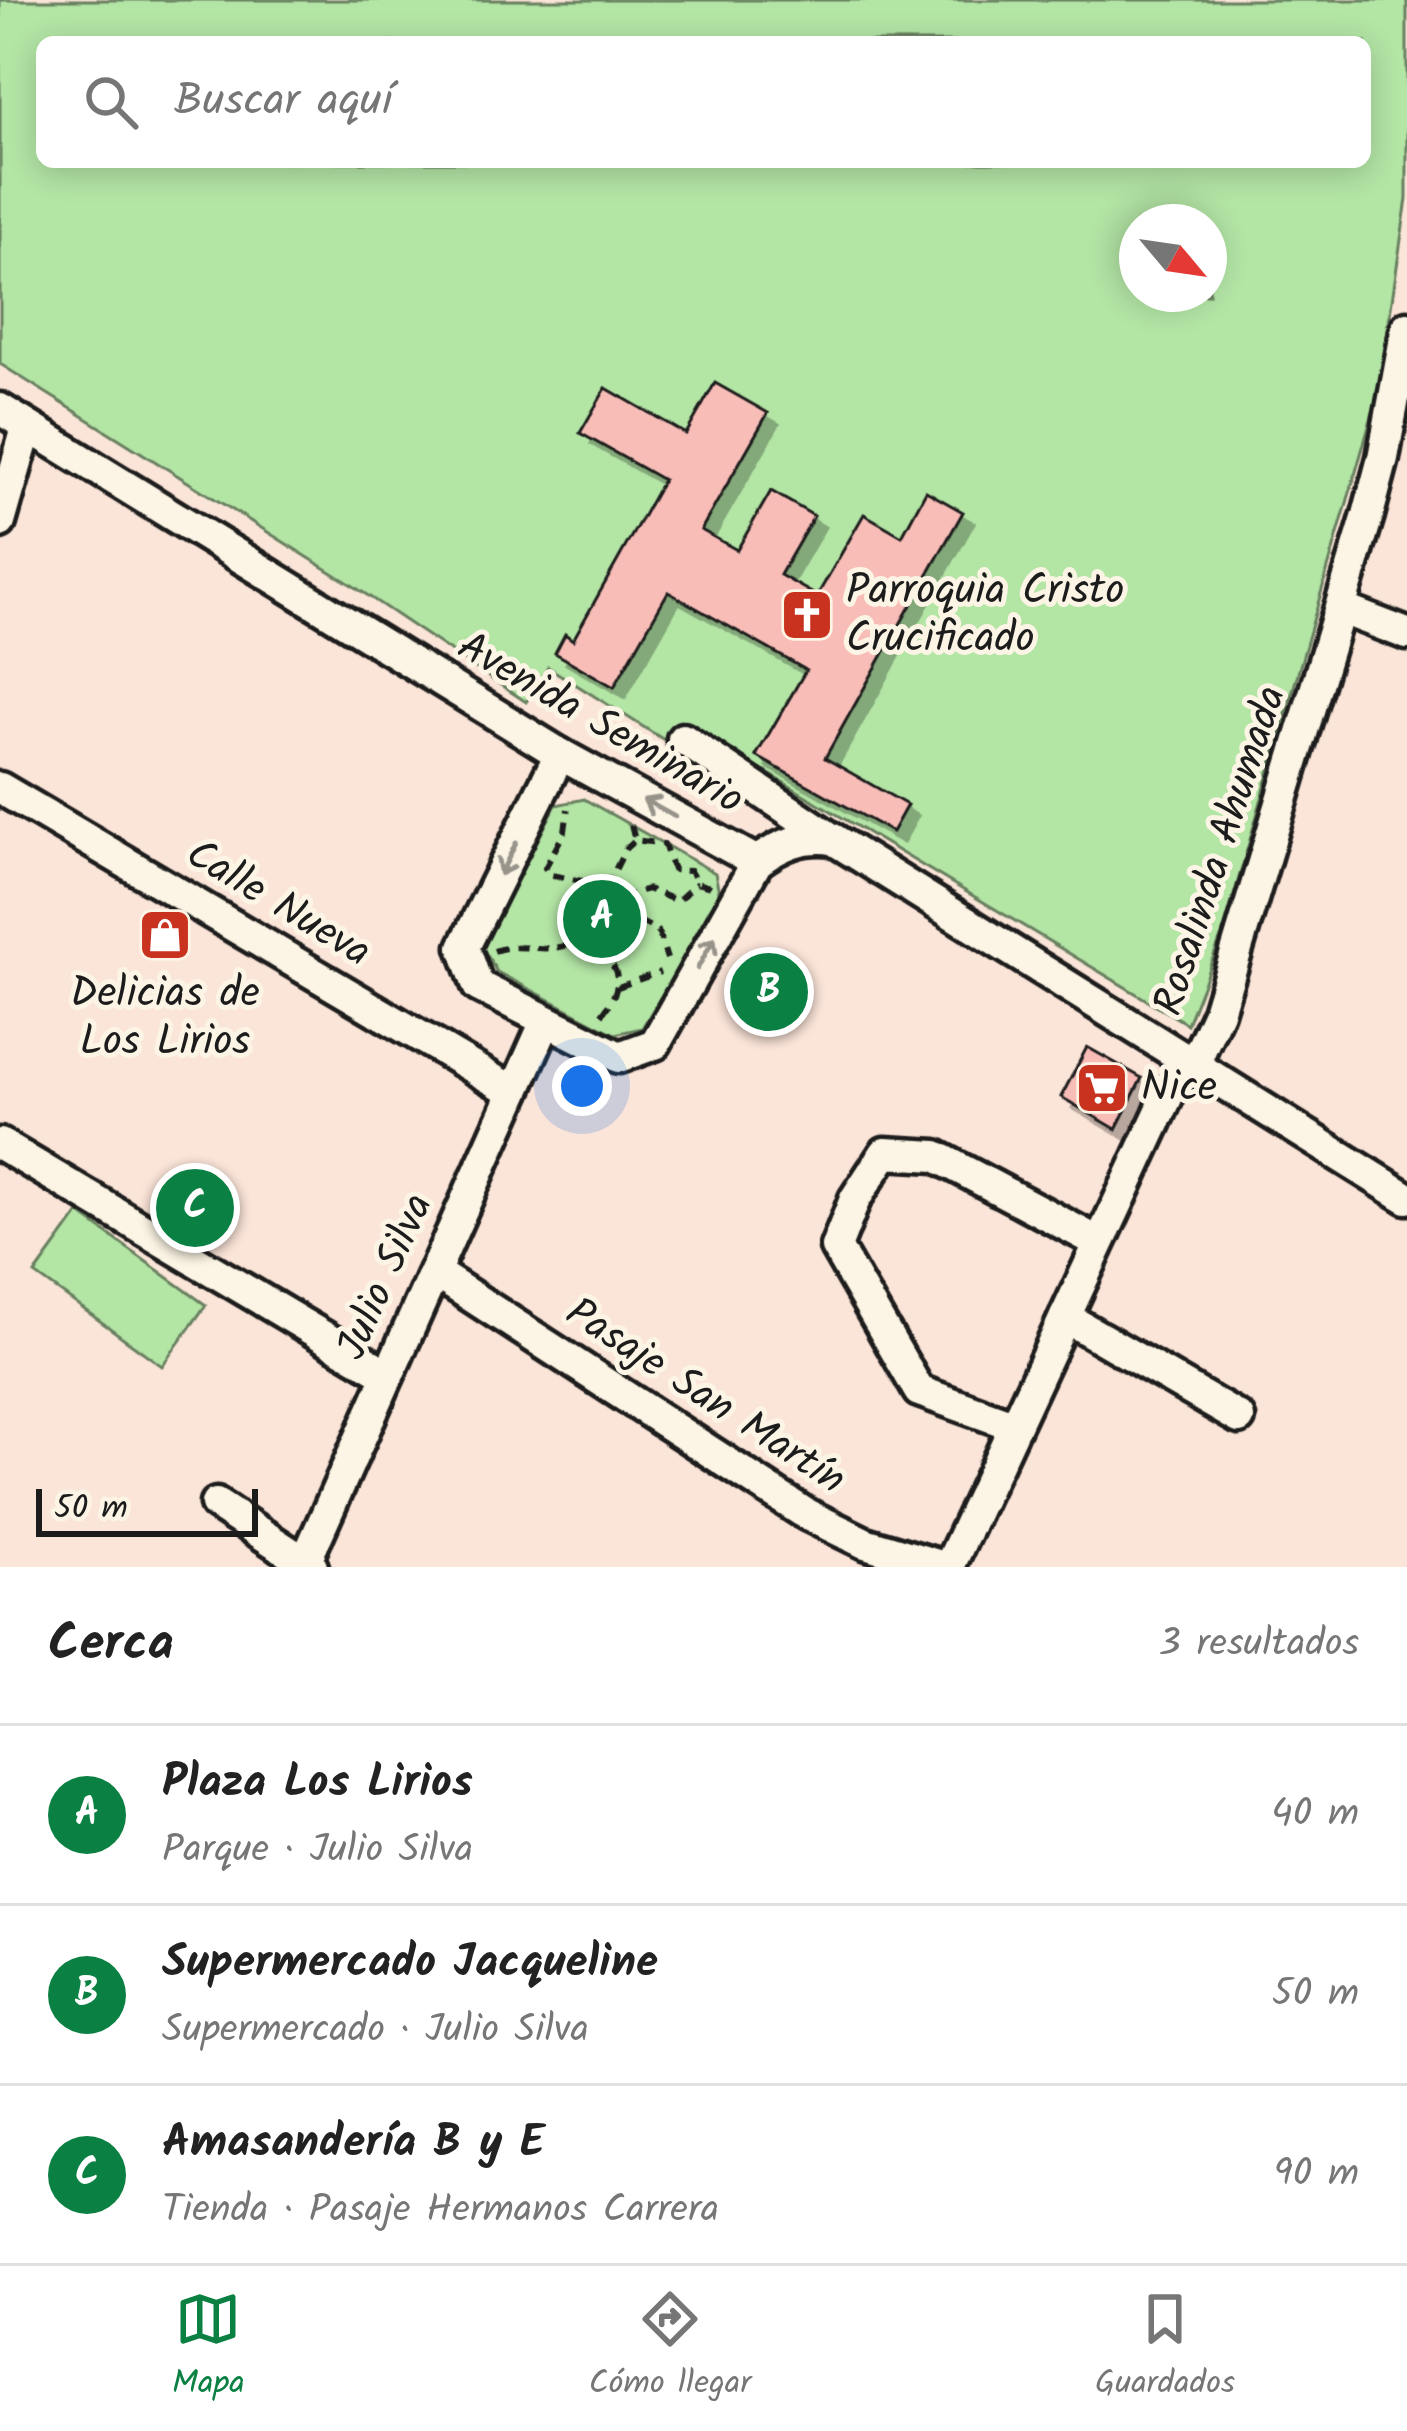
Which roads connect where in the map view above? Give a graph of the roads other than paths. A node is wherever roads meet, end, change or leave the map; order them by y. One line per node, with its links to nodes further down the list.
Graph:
1 (1407, 327): 4 (street, Rosalinda Ahumada)
2 (0, 409): 3 (street, Avenida Seminario)
3 (27, 428): 5 (street); 10 (street, Avenida Seminario)
4 (1395, 463): 7 (street, Rosalinda Ahumada)
5 (6, 479): 6 (street)
6 (0, 522)
7 (1342, 609): 8 (street); 15 (street, Rosalinda Ahumada)
8 (1407, 634)
9 (683, 739): 12 (street)
10 (553, 768): 13 (street, Avenida Seminario, one-way to 10); 14 (street, one-way to 14)
11 (0, 788): 16 (street, Calle Nueva)
12 (833, 839): 13 (street, Avenida Seminario); 15 (street)
13 (757, 862): 14 (street, one-way to 13)
14 (546, 1021): 16 (street, Julio Silva)
15 (1195, 1062): 18 (street); 19 (street, Rosalinda Ahumada)
16 (514, 1092): 20 (street, Julio Silva)
17 (0, 1144): 22 (street)
18 (1407, 1198)
19 (1098, 1242): 21 (street, Rosalinda Ahumada); 24 (street)
20 (434, 1272): 22 (street, Julio Silva); 27 (street, Pasaje San Martín)
21 (1065, 1317): 23 (street); 24 (street, Rosalinda Ahumada)
22 (388, 1376): 26 (street, Julio Silva)
23 (1239, 1418)
24 (1013, 1425): 27 (street, Rosalinda Ahumada)
25 (216, 1504): 26 (street)
26 (307, 1565)
27 (946, 1567)

